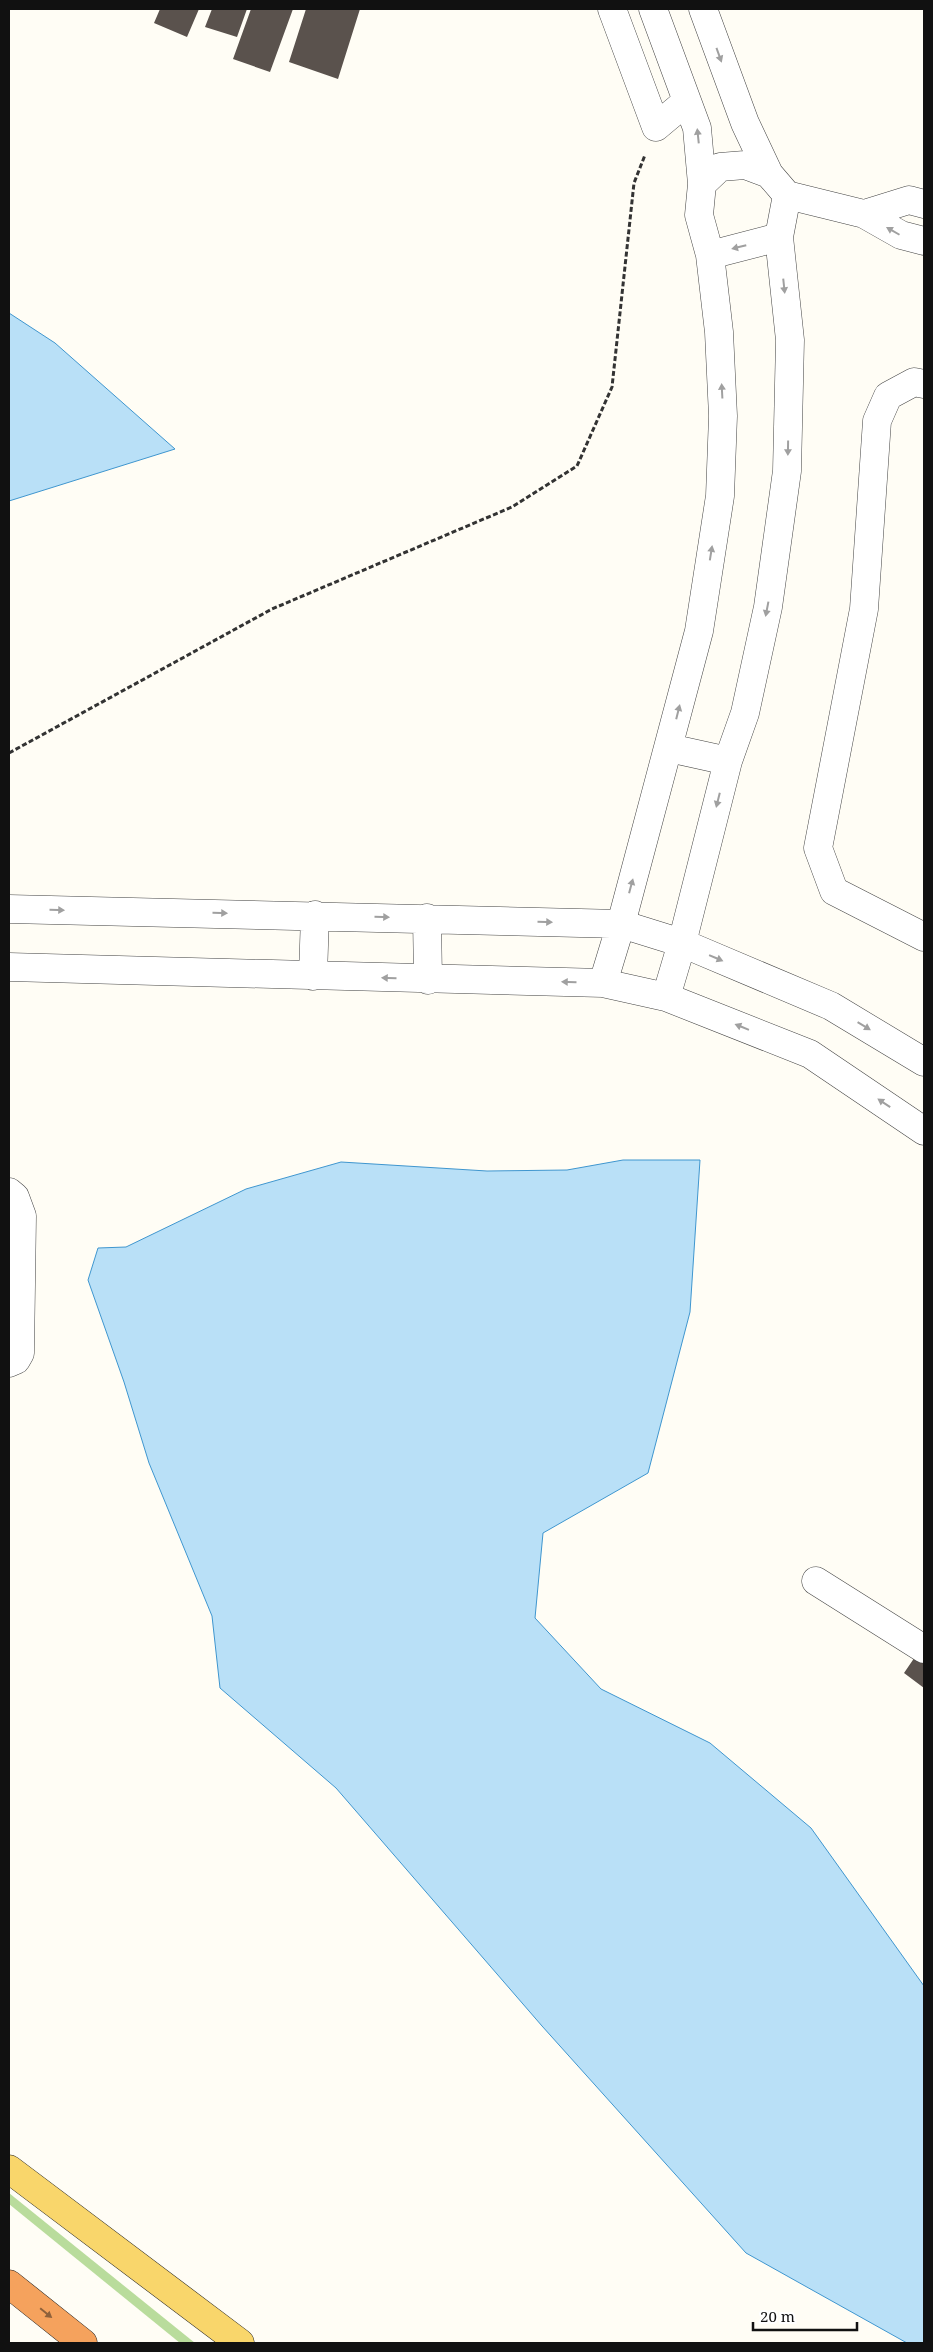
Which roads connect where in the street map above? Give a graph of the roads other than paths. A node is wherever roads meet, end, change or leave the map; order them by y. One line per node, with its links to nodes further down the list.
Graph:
1 (612, 9): 4 (street)
2 (653, 9): 4 (street)
3 (703, 9): 5 (street, one-way to 5)
4 (687, 101): 6 (street, one-way to 4)
5 (769, 174): 6 (street); 7 (street)
6 (702, 184): 12 (street)
7 (787, 195): 9 (street); 10 (street)
8 (924, 204): 9 (street)
9 (864, 214): 11 (street, one-way to 9)
10 (779, 237): 12 (street, one-way to 12); 15 (street, one-way to 15)
11 (924, 242)
12 (710, 255): 14 (street, one-way to 12)
13 (924, 384): 20 (street)
14 (669, 748): 15 (street); 19 (street, one-way to 14)
15 (728, 761): 21 (street, one-way to 21)
16 (9, 908): 17 (street, one-way to 17)
17 (315, 915): 18 (street, one-way to 18); 23 (street)
18 (427, 918): 19 (street, one-way to 19); 24 (street)
19 (621, 924): 21 (street); 25 (street)
20 (924, 937)
21 (682, 943): 26 (street); 27 (street, one-way to 27)
22 (9, 967): 23 (street)
23 (314, 976): 24 (street, one-way to 23)
24 (428, 980): 25 (street, one-way to 24)
25 (602, 983): 26 (street)
26 (666, 997): 28 (street, one-way to 26)
27 (924, 1062)
28 (924, 1131)
29 (9, 1192): 30 (street)
30 (9, 1363)
31 (816, 1581): 32 (street)
32 (924, 1649)
33 (9, 2168): 36 (main road)
34 (9, 2284): 35 (highway, one-way to 35)
35 (83, 2343)
36 (240, 2343)

